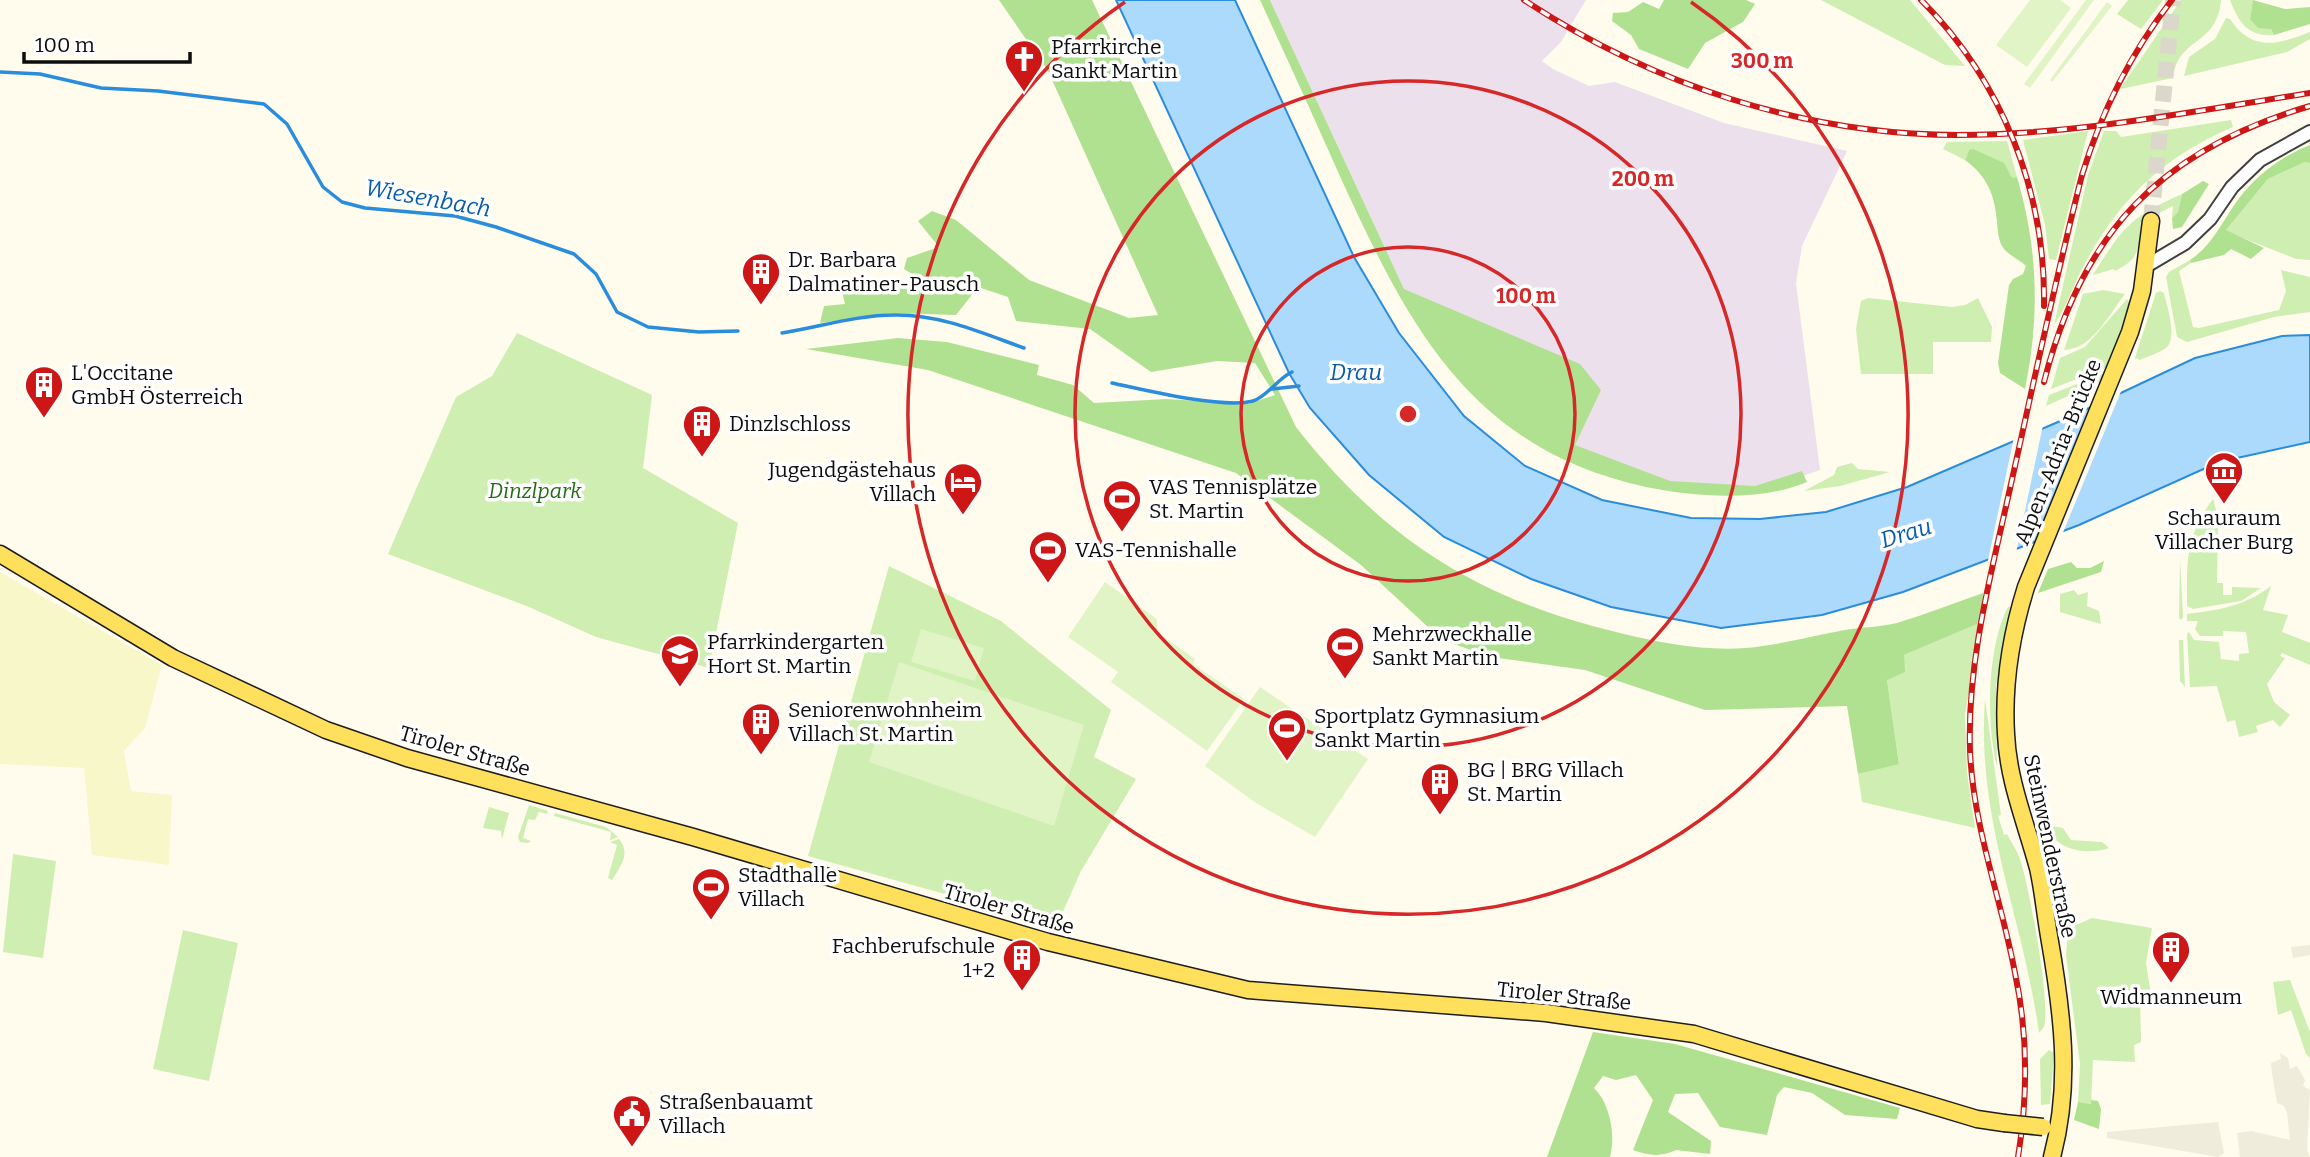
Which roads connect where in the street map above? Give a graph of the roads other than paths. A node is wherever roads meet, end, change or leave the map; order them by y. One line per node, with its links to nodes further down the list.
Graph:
1 (2310, 132): 3 (street)
2 (2151, 221): 3 (main road)
3 (2146, 266): 5 (main road, Alpen-Adria-Brücke)
4 (0, 554): 6 (main road, Tiroler Straße, bridge)
5 (2026, 587): 6 (main road, Steinwenderstraße)
6 (2050, 1130): 7 (main road, Steinwenderstraße)
7 (2052, 1157)

